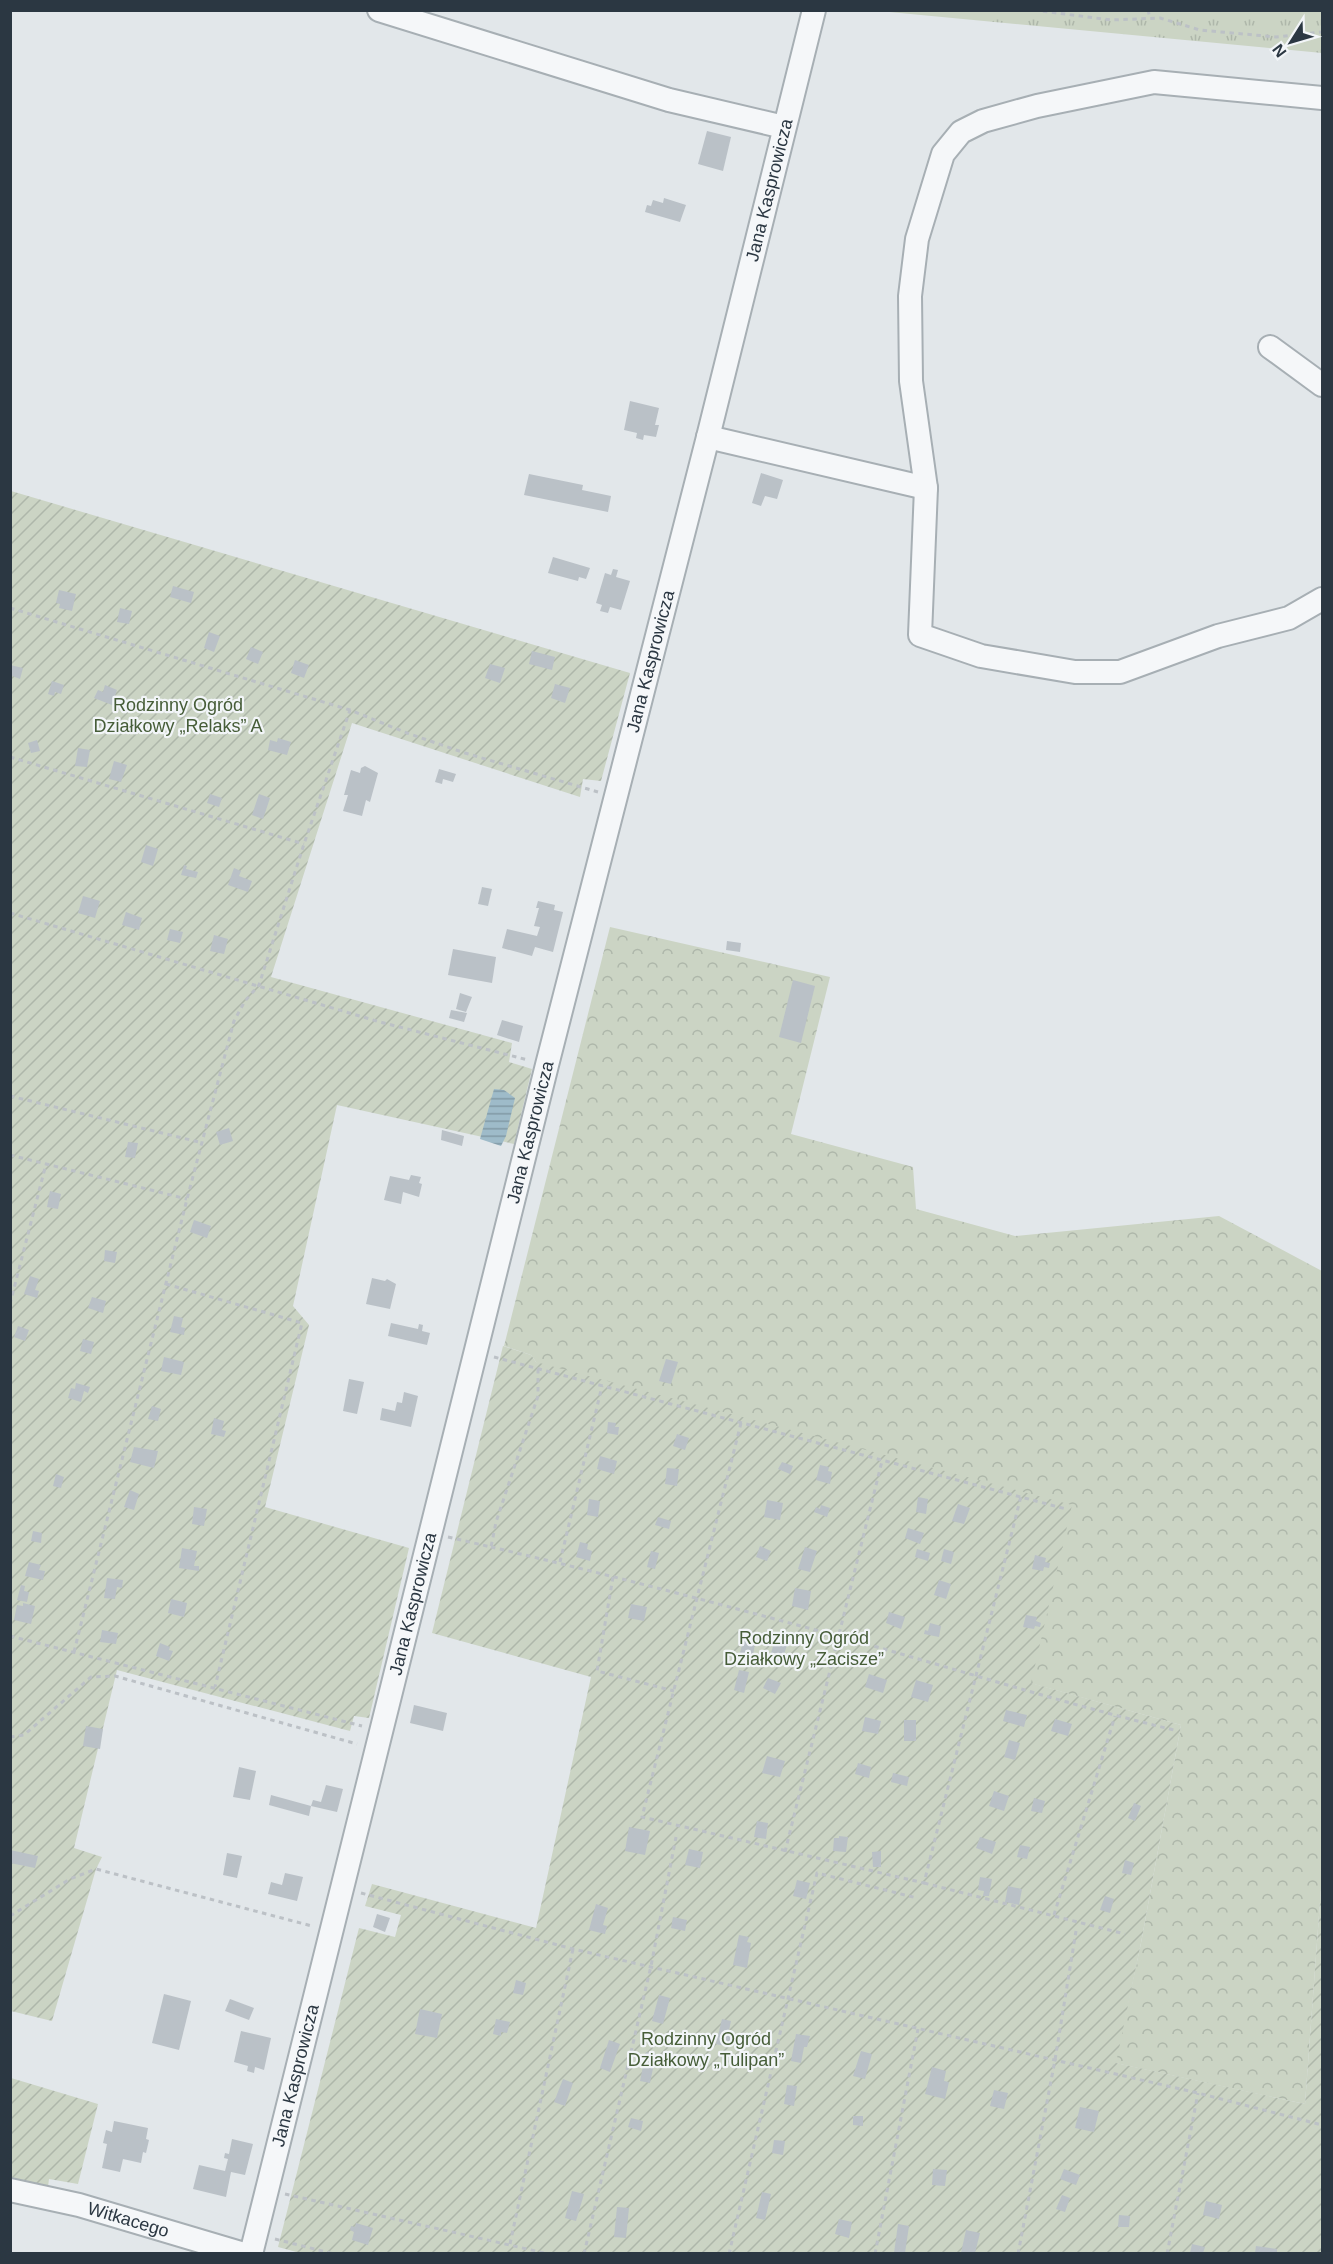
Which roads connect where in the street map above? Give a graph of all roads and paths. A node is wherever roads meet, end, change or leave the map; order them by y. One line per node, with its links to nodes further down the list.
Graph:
1 (379, 10): 8 (street)
2 (813, 10): 8 (street, Jana Kasprowicza)
3 (1034, 10): 5 (path)
4 (1148, 10): 5 (path)
5 (1150, 18): 6 (path)
6 (1323, 32)
7 (1323, 98): 12 (street)
8 (784, 127): 11 (street, Jana Kasprowicza)
9 (1270, 347): 10 (street)
10 (1323, 385)
11 (708, 437): 12 (street); 51 (street, Jana Kasprowicza)
12 (926, 488): 13 (street)
13 (1323, 599)
14 (10, 608): 15 (path)
15 (350, 710): 17 (path); 18 (path)
16 (10, 757): 18 (path)
17 (582, 788)
18 (304, 844): 20 (path)
19 (10, 913): 20 (path)
20 (259, 986): 21 (path); 23 (path)
21 (510, 1055)
22 (10, 1096): 23 (path)
23 (203, 1143): 26 (path)
24 (10, 1155): 25 (path)
25 (46, 1164): 26 (path); 28 (path)
26 (187, 1199): 27 (path)
27 (166, 1284): 43 (path); 45 (path)
28 (10, 1304)
29 (501, 1359): 30 (path)
30 (538, 1369): 31 (path); 37 (path)
31 (602, 1386): 32 (path); 38 (path)
32 (741, 1423): 33 (path); 40 (path)
33 (882, 1461): 34 (path); 42 (path)
34 (1021, 1496): 35 (path); 44 (path)
35 (1066, 1509)
36 (456, 1539): 37 (path)
37 (491, 1547): 38 (path)
38 (560, 1563): 39 (path)
39 (613, 1577): 40 (path); 46 (path)
40 (698, 1600): 42 (path); 46 (path)
41 (10, 1636): 43 (path)
42 (838, 1636): 44 (path); 53 (path)
43 (74, 1652): 45 (path)
44 (975, 1676): 47 (path); 54 (path)
45 (215, 1687): 48 (path)
46 (674, 1691): 53 (path)
47 (1115, 1716): 49 (path); 57 (path)
48 (353, 1724)
49 (1174, 1730)
50 (10, 1737): 51 (path)
51 (376, 1749): 60 (street, Jana Kasprowicza)
52 (676, 1837): 63 (path)
53 (785, 1852): 54 (path)
54 (924, 1883): 57 (path)
55 (367, 1895): 62 (path)
56 (917, 1898): 64 (path)
57 (1054, 1915): 61 (path)
58 (10, 1916): 60 (path)
59 (1076, 1931): 66 (path)
60 (331, 1932): 71 (street, Jana Kasprowicza)
61 (1125, 1934)
62 (573, 1949): 63 (path); 72 (path)
63 (651, 1966): 64 (path); 76 (path)
64 (788, 1999): 65 (path); 77 (path)
65 (918, 2029): 66 (path); 78 (path)
66 (1055, 2060): 67 (path); 79 (path)
67 (1198, 2094): 68 (path); 80 (path)
68 (1323, 2125)
69 (10, 2190): 73 (street, Witkacego)
70 (292, 2196): 72 (path)
71 (253, 2244): 74 (path)
72 (510, 2244): 75 (path)
73 (244, 2253)
74 (334, 2253)
75 (549, 2253)
76 (584, 2253)
77 (729, 2253)
78 (875, 2253)
79 (1018, 2253)
80 (1167, 2253)

